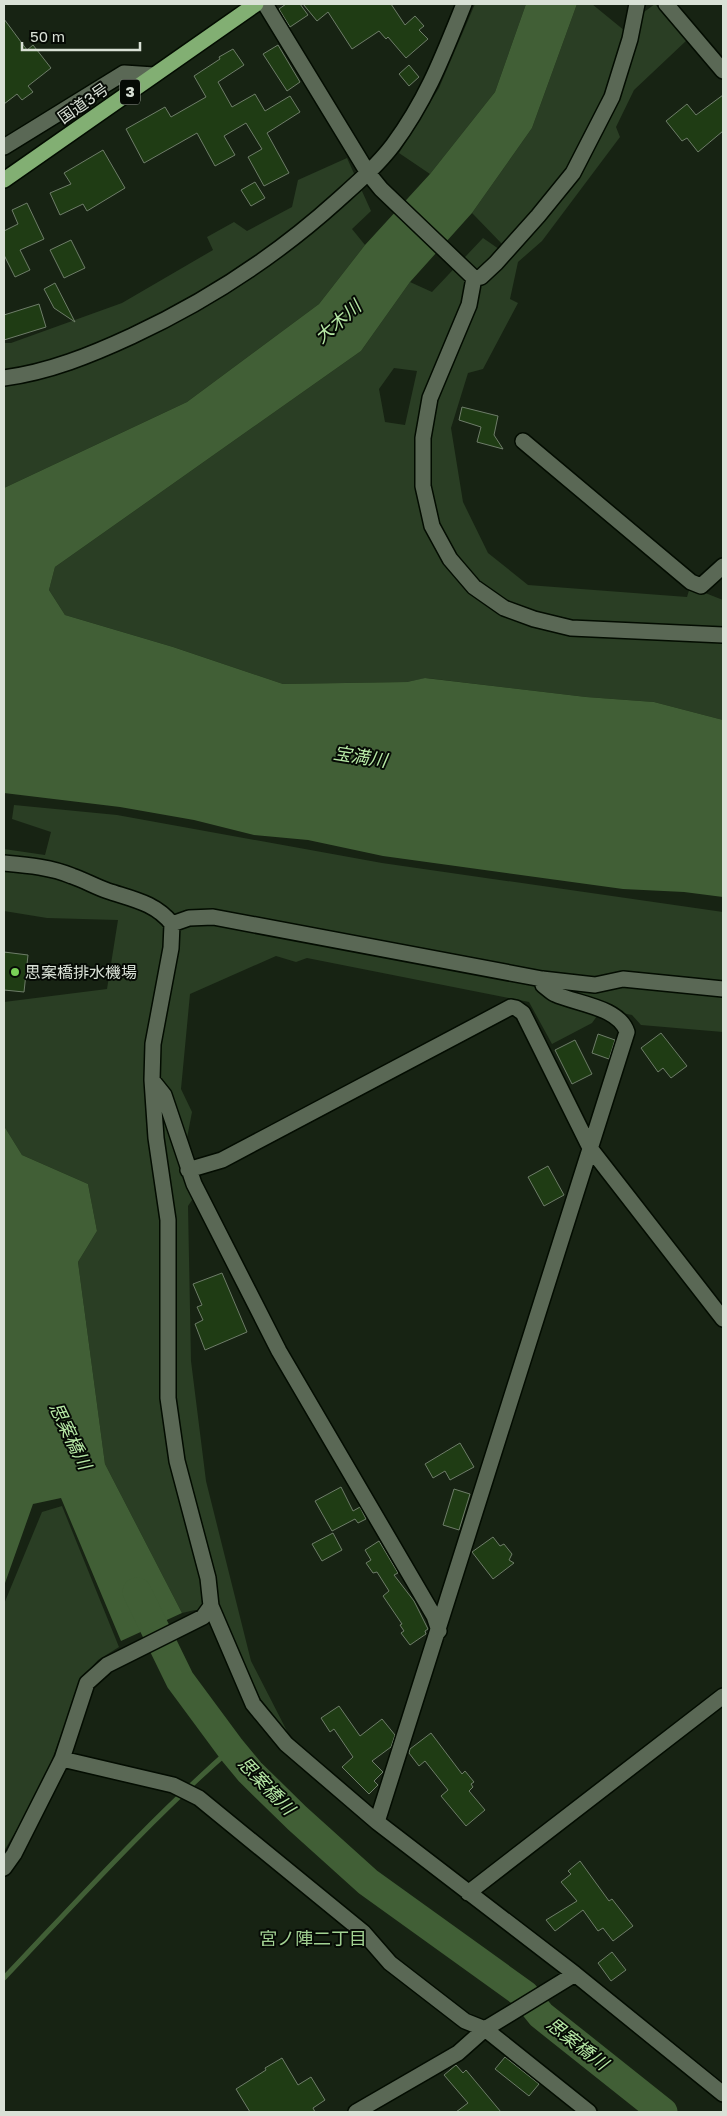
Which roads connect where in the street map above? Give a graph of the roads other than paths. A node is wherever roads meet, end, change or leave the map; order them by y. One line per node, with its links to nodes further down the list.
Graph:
1 (256, 4): 7 (highway, 国道3号 / 3)
2 (265, 4): 9 (street)
3 (464, 4): 9 (street)
4 (637, 4): 11 (street)
5 (666, 4): 6 (street)
6 (723, 71)
7 (154, 75): 8 (street); 10 (highway, 国道3号 / 3)
8 (4, 147)
9 (368, 173): 11 (street); 12 (street)
10 (4, 180)
11 (474, 278): 15 (street)
12 (4, 378)
13 (523, 441): 14 (street)
14 (723, 566)
15 (723, 635)
16 (4, 863): 17 (street)
17 (172, 924): 18 (street); 20 (street)
18 (542, 979): 19 (street); 21 (street)
19 (723, 989)
20 (152, 1080): 22 (street); 24 (street)
21 (590, 1148): 22 (street); 23 (street); 25 (street)
22 (188, 1170): 25 (street)
23 (723, 1319)
24 (207, 1611): 27 (street); 28 (street)
25 (439, 1631): 28 (street)
26 (723, 1696): 30 (street)
27 (62, 1759): 29 (street); 32 (street)
28 (377, 1822): 30 (street)
29 (4, 1868)
30 (468, 1893): 31 (street)
31 (575, 1974): 32 (street); 33 (street)
32 (485, 2029): 34 (street); 35 (street)
33 (723, 2094)
34 (356, 2112)
35 (590, 2112)

